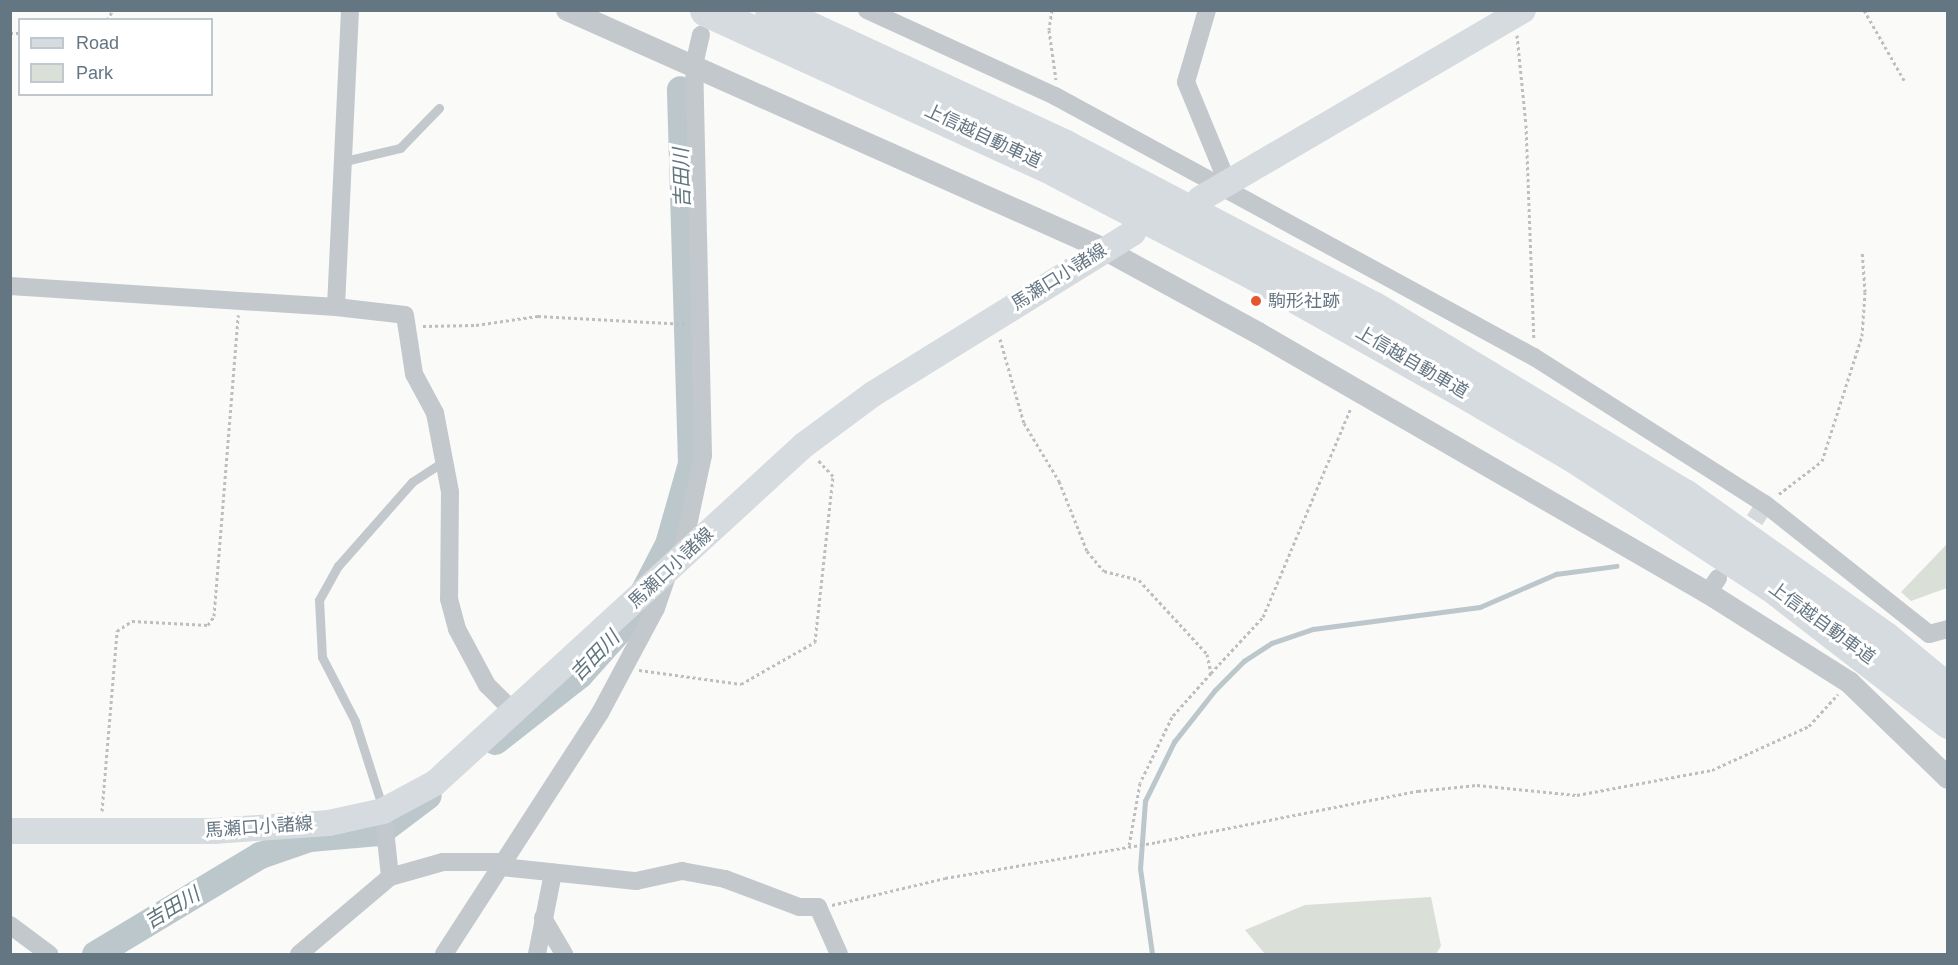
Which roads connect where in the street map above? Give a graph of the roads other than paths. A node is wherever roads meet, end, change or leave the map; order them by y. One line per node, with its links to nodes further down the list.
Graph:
1 (350, 10): 10 (street)
2 (567, 10): 8 (street)
3 (771, 10): 19 (highway, 上信越自動車道)
4 (867, 10): 11 (street)
5 (1207, 10): 11 (street)
6 (1519, 13): 11 (main road)
7 (704, 23): 8 (street); 21 (highway, 上信越自動車道)
8 (694, 65): 13 (street); 17 (street)
9 (439, 108): 10 (lane)
10 (345, 161): 15 (street)
11 (1216, 190): 18 (street)
12 (1133, 233): 13 (main road, 馬瀬口小諸線)
13 (1104, 249): 17 (main road, 馬瀬口小諸線); 22 (street)
14 (10, 286): 15 (street)
15 (336, 307): 16 (street)
16 (444, 462): 20 (street); 23 (lane)
17 (674, 566): 20 (main road, 馬瀬口小諸線); 25 (street)
18 (1947, 629)
19 (1947, 690)
20 (513, 711): 23 (main road, 馬瀬口小諸線)
21 (1947, 722)
22 (1947, 778)
23 (383, 811): 24 (main road, 馬瀬口小諸線); 27 (street)
24 (10, 831)
25 (504, 865): 26 (street); 27 (street); 32 (street)
26 (553, 873): 28 (street); 35 (street)
27 (390, 877): 31 (street)
28 (543, 918): 33 (street); 34 (street)
29 (10, 925): 30 (street)
30 (49, 954)
31 (299, 954)
32 (444, 954)
33 (537, 954)
34 (564, 954)
35 (839, 954)

